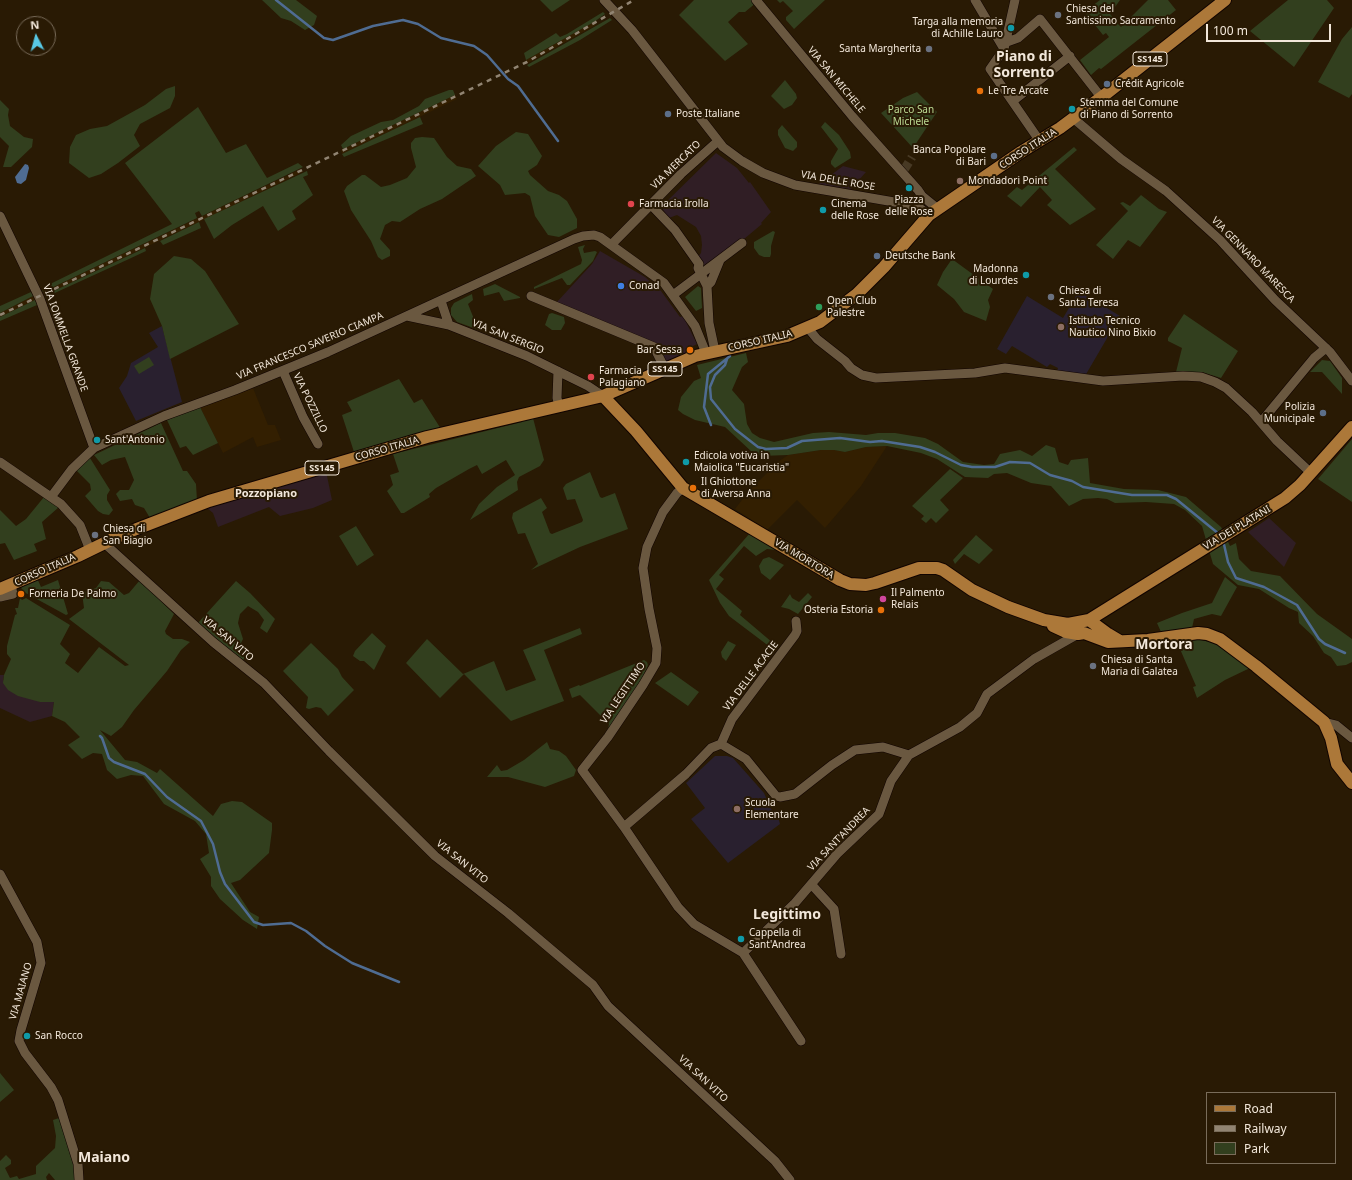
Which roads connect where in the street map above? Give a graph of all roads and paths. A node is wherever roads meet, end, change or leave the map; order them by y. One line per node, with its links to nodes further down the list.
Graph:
1 (604, 0): 12 (street, VIA DELLE ROSE)
2 (756, 0): 13 (street, VIA SAN MICHELE)
3 (975, 0): 6 (street)
4 (1014, 0): 6 (street)
5 (1225, 0): 8 (main road, CORSO ITALIA / SS145)
6 (1005, 45): 7 (street); 9 (street)
7 (1070, 56): 8 (street); 9 (street)
8 (1101, 97): 10 (main road, CORSO ITALIA / SS145)
9 (1013, 101): 11 (street)
10 (1073, 118): 11 (main road, CORSO ITALIA / SS145); 30 (street, VIA GENNARO MARESCA)
11 (1039, 140): 16 (main road, CORSO ITALIA / SS145)
12 (718, 141): 14 (street, VIA MERCATO); 15 (street, VIA DELLE ROSE)
13 (922, 196): 15 (street); 16 (street)
14 (650, 205): 19 (street, VIA MERCATO); 21 (street)
15 (913, 206): 16 (street, VIA DELLE ROSE)
16 (933, 212): 29 (main road, CORSO ITALIA / SS145)
17 (0, 216): 41 (street, VIA IOMMELLA GRANDE)
18 (742, 243): 20 (street)
19 (612, 244): 23 (street); 25 (street, VIA FRANCESCO SAVERIO CIAMPA)
20 (720, 260): 21 (street); 22 (street)
21 (702, 273): 22 (street); 23 (street)
22 (707, 286): 28 (street)
23 (673, 294): 28 (street)
24 (531, 296): 32 (street)
25 (441, 301): 26 (street, VIA FRANCESCO SAVERIO CIAMPA); 27 (street)
26 (407, 316): 27 (street, VIA SAN SERGIO); 33 (street, VIA FRANCESCO SAVERIO CIAMPA)
27 (449, 325): 34 (street, VIA SAN SERGIO)
28 (702, 325): 31 (street); 31 (street)
29 (808, 328): 31 (main road, CORSO ITALIA / SS145); 38 (street)
30 (1326, 348): 35 (street, VIA GENNARO MARESCA); 38 (street)
31 (710, 352): 32 (main road, CORSO ITALIA / SS145)
32 (665, 369): 36 (main road, CORSO ITALIA / SS145)
33 (283, 371): 40 (street, VIA POZZILLO); 41 (street, VIA FRANCESCO SAVERIO CIAMPA)
34 (558, 371): 36 (street, VIA SAN SERGIO); 37 (street)
35 (1352, 381)
36 (603, 396): 37 (main road, CORSO ITALIA / SS145); 44 (main road, VIA MORTORA)
37 (560, 406): 46 (main road, CORSO ITALIA / SS145)
38 (1261, 422): 43 (street)
39 (1352, 427): 43 (main road, VIA DEI PLATANI)
40 (318, 444)
41 (94, 448): 45 (street, VIA FRANCESCO SAVERIO CIAMPA)
42 (0, 462): 45 (street)
43 (1311, 473): 52 (main road, VIA DEI PLATANI)
44 (683, 488): 50 (main road, VIA MORTORA); 58 (street, VIA LEGITTIMO)
45 (51, 497): 47 (street)
46 (104, 543): 47 (main road, CORSO ITALIA / SS145); 65 (street, VIA SAN VITO)
47 (90, 550): 48 (main road, CORSO ITALIA / SS145)
48 (6, 587): 49 (street)
49 (0, 597)
50 (1044, 620): 52 (main road); 52 (main road)
51 (796, 621): 55 (street, VIA DELLE ACACIE)
52 (1084, 629): 53 (main road); 56 (street, VIA SANT'ANDREA)
53 (1324, 722): 54 (street); 57 (main road)
54 (1352, 738)
55 (721, 744): 56 (street); 58 (street)
56 (909, 756): 60 (street, VIA SANT'ANDREA)
57 (1352, 783)
58 (624, 827): 61 (street)
59 (0, 874): 64 (street, VIA MAIANO)
60 (811, 884): 61 (street, VIA SANT'ANDREA); 62 (street)
61 (743, 953): 63 (street)
62 (841, 954)
63 (801, 1041)
64 (79, 1180)
65 (790, 1180)

